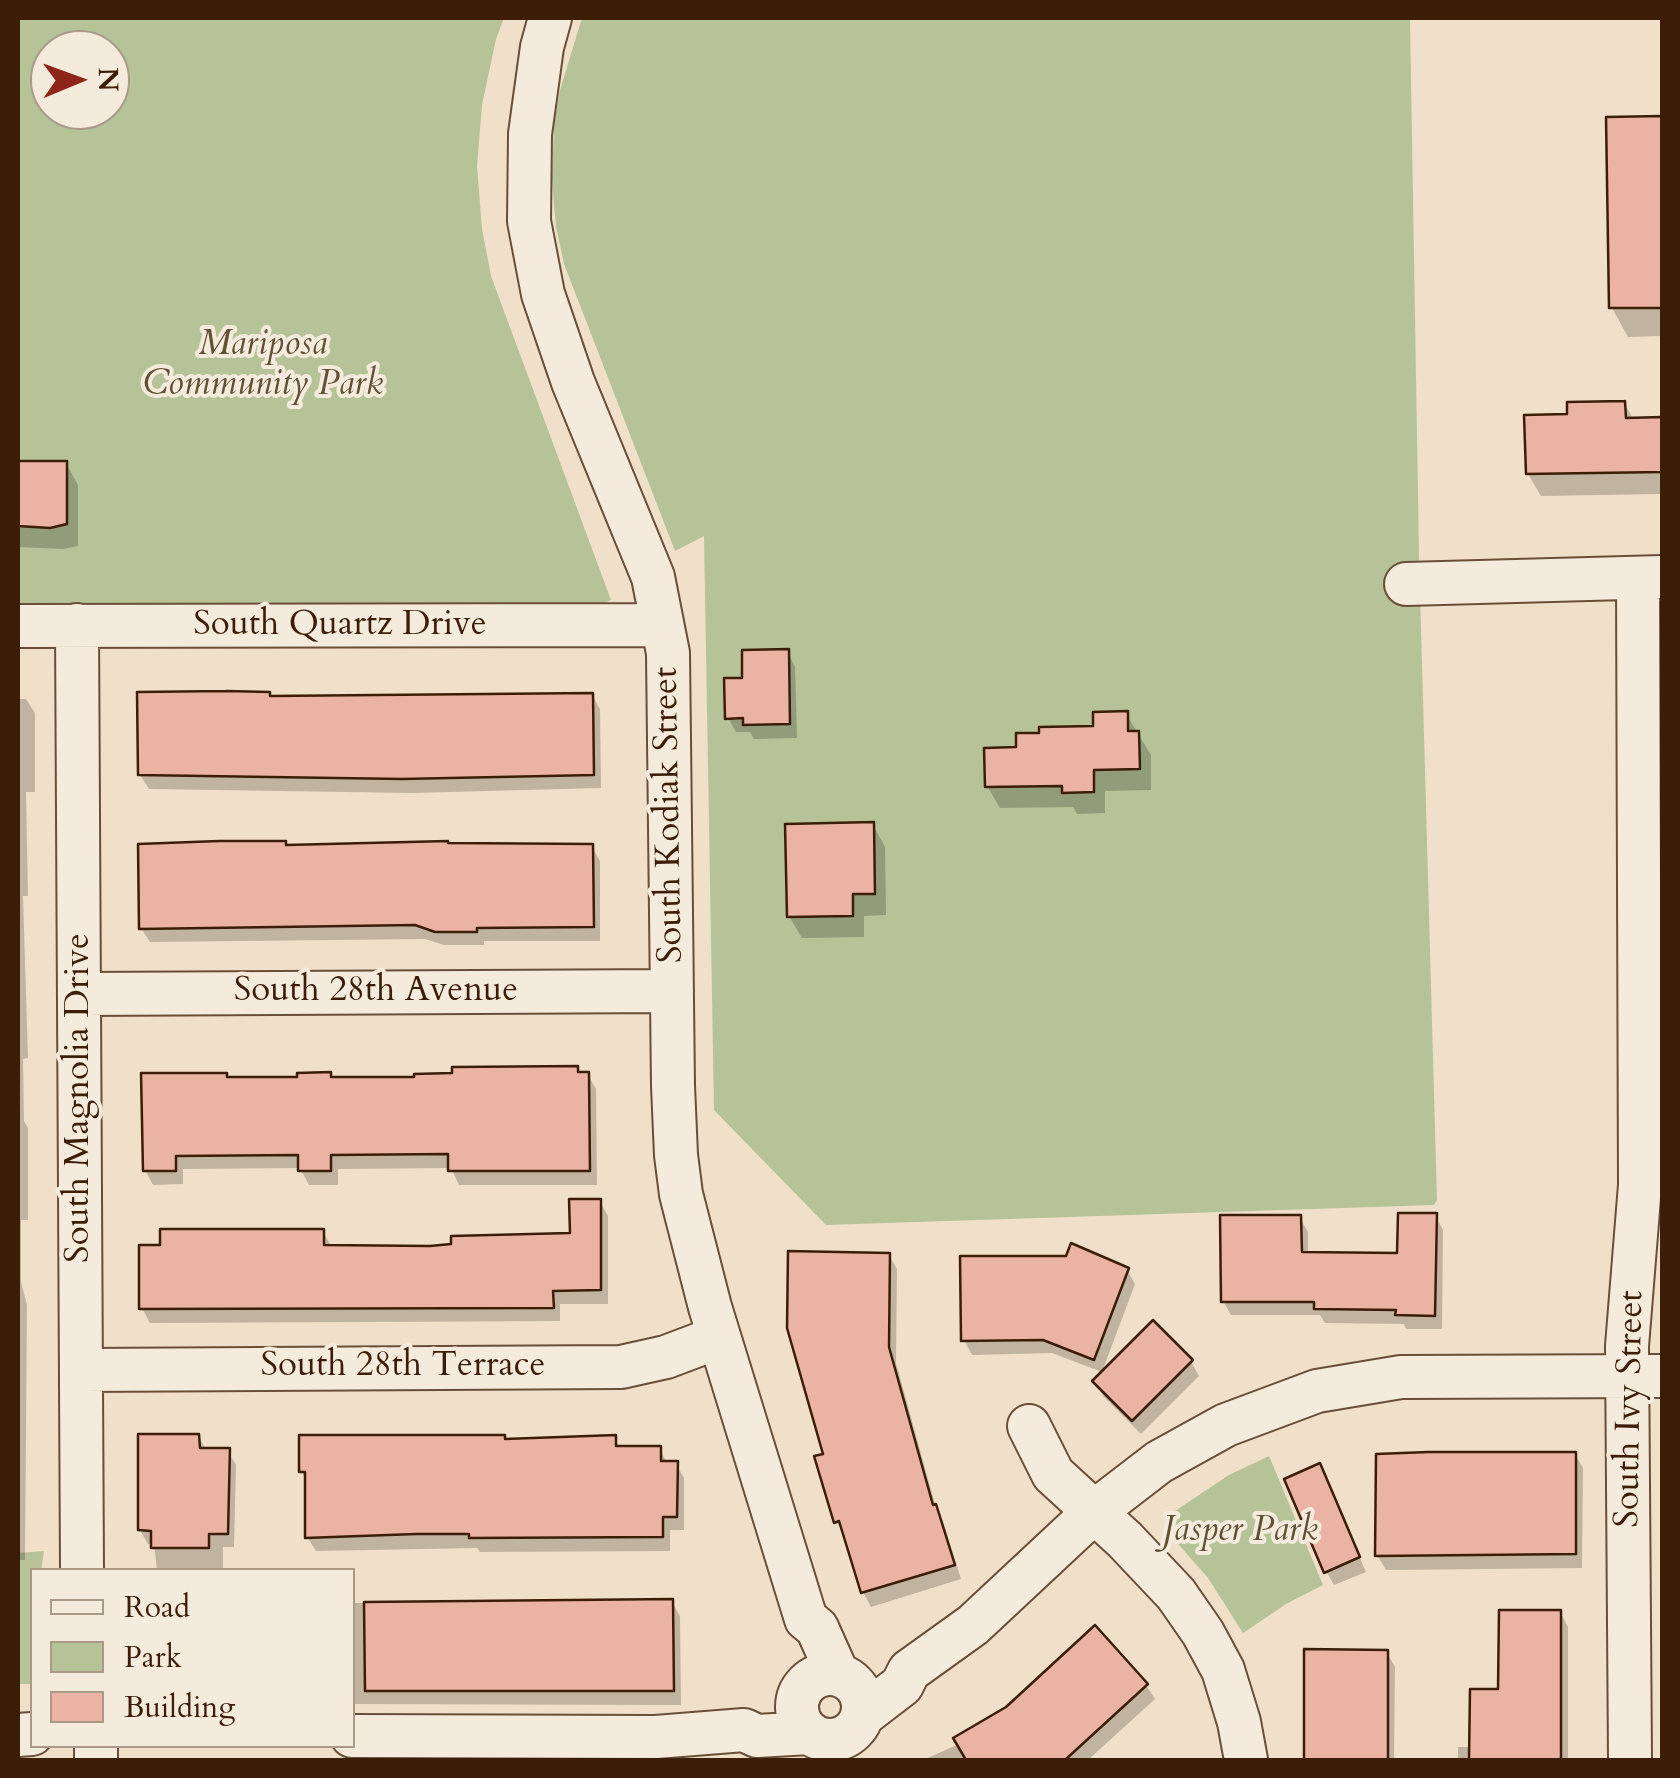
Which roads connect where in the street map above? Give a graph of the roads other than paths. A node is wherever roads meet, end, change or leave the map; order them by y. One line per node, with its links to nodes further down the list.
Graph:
1 (550, 18): 4 (street, South Kodiak Street)
2 (1650, 578): 3 (street); 11 (street, South Ivy Street)
3 (1406, 584)
4 (662, 625): 6 (street, South Quartz Drive); 7 (street, South Kodiak Street)
5 (18, 626): 6 (street, South Quartz Drive)
6 (76, 626): 8 (street, South Magnolia Drive)
7 (672, 991): 8 (street, South 28th Avenue); 9 (street, South Kodiak Street)
8 (81, 994): 10 (street, South Magnolia Drive)
9 (719, 1337): 10 (street, South 28th Terrace); 15 (street, South Kodiak Street)
10 (82, 1370): 14 (street, South Magnolia Drive)
11 (1645, 1376): 13 (street); 19 (street, South Ivy Street)
12 (1029, 1426): 13 (street)
13 (1094, 1512): 15 (street); 18 (street)
14 (82, 1568)
15 (832, 1717): 17 (street)
16 (355, 1736): 17 (street)
17 (471, 1748)
18 (1246, 1760)
19 (1630, 1760)

